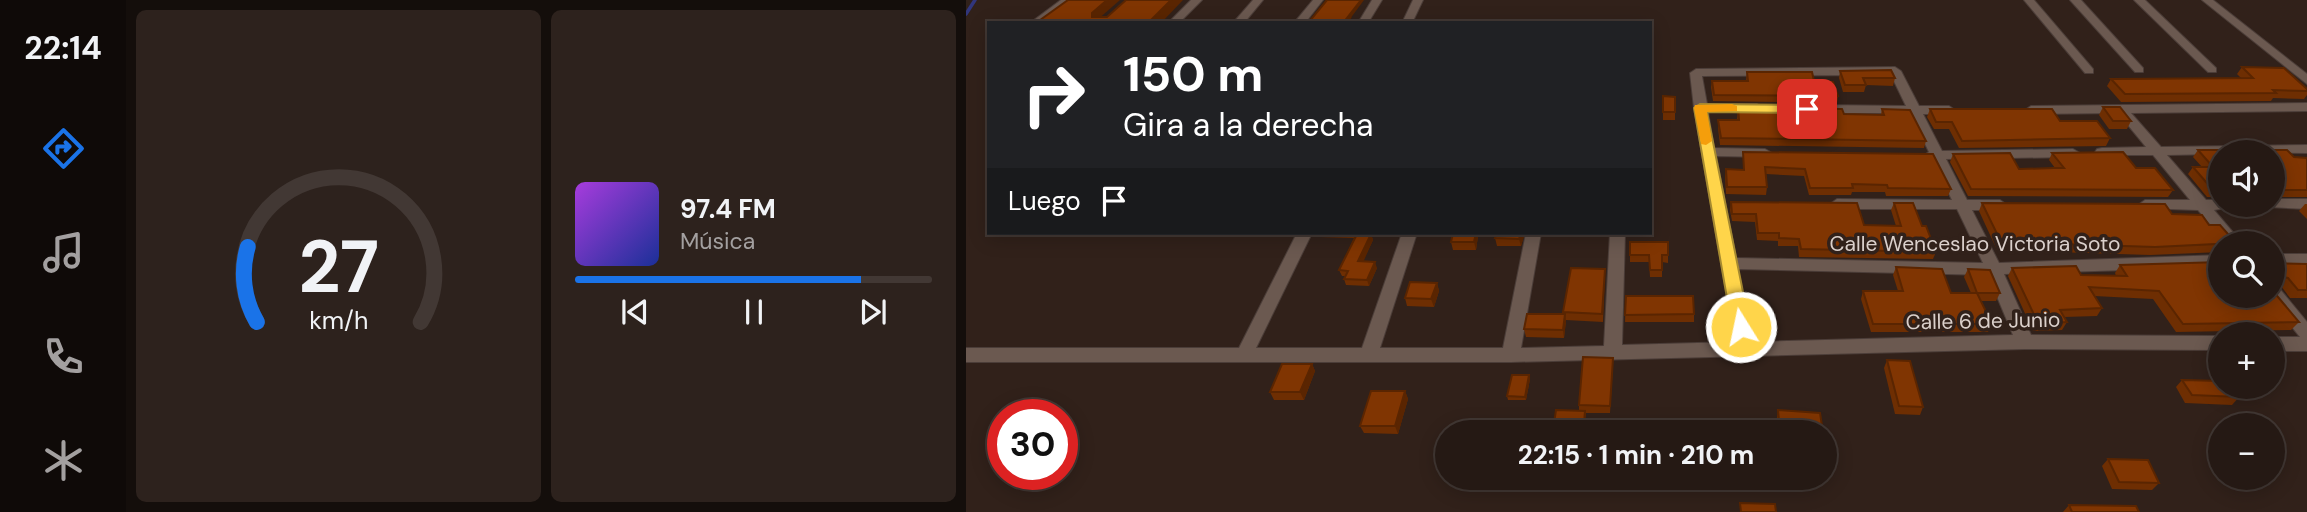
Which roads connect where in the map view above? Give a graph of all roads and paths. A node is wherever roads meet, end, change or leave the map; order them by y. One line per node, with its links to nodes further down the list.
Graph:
1 (1068, 0): 11 (street)
2 (1197, 0): 12 (street)
3 (1258, 0): 13 (street)
4 (1318, 0): 14 (street)
5 (1377, 0): 15 (street)
6 (1418, 0): 16 (street)
7 (2029, 0): 20 (street)
8 (2075, 0): 17 (street)
9 (2139, 0): 18 (street)
10 (2207, 0): 19 (street)
11 (1038, 21)
12 (1175, 21)
13 (1240, 21)
14 (1301, 21)
15 (1364, 21)
16 (1408, 21)
17 (2139, 70)
18 (2212, 70)
19 (2301, 70): 21 (street)
20 (2089, 71)
21 (2307, 80)
22 (2307, 107): 29 (street)
23 (1700, 108): 24 (street); 26 (street); 32 (street)
24 (1767, 108)
25 (1807, 109): 26 (street)
26 (1915, 110): 27 (street); 35 (street)
27 (1956, 110)
28 (2011, 110): 29 (street)
29 (2122, 110): 31 (street)
30 (2307, 149): 31 (street)
31 (2155, 151): 35 (street); 42 (street)
32 (1708, 152): 33 (street); 52 (street)
33 (1775, 153)
34 (1911, 155): 35 (street)
35 (1938, 155): 39 (street)
36 (1828, 204): 39 (street)
37 (2285, 204): 38 (street)
38 (2307, 204)
39 (1964, 205): 40 (street); 53 (street)
40 (2016, 205)
41 (2135, 205): 42 (street)
42 (2202, 205): 43 (street); 44 (street)
43 (2208, 205)
44 (2224, 231)
45 (1303, 235): 63 (street)
46 (1408, 235): 64 (street)
47 (1532, 235): 65 (street)
48 (1617, 235): 61 (street)
49 (2285, 260): 50 (street)
50 (2307, 260)
51 (2208, 261): 53 (street, Calle Wenceslao Victoria Soto)
52 (1730, 264): 53 (street, Calle Wenceslao Victoria Soto); 60 (street)
53 (1994, 269): 56 (street)
54 (2285, 307): 55 (street)
55 (2307, 334)
56 (2025, 342): 57 (street, Calle 6 de Junio); 60 (street, Calle 6 de Junio)
57 (2208, 343)
58 (2285, 344): 59 (street)
59 (2307, 344)
60 (1745, 348): 61 (street, Calle 6 de Junio)
61 (1613, 352): 65 (street, Calle 6 de Junio)
62 (966, 355): 63 (street, Calle 6 de Junio)
63 (1244, 355): 64 (street, Calle 6 de Junio)
64 (1369, 355): 65 (street, Calle 6 de Junio)
65 (1511, 355)

